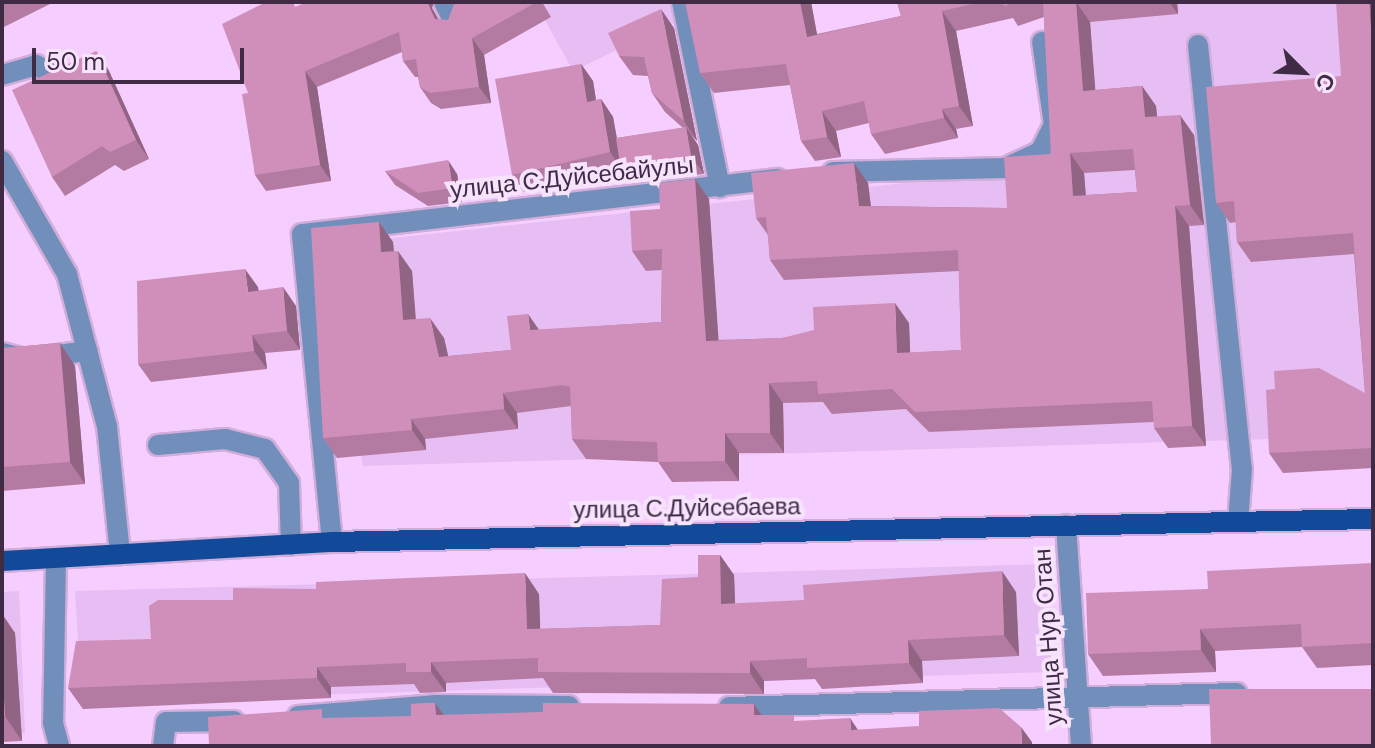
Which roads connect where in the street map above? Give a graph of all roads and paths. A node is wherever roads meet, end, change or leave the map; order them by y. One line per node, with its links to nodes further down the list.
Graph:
1 (444, 2): 3 (street)
2 (682, 2): 9 (street)
3 (455, 25)
4 (1042, 42): 9 (street, улица С.Дуйсебайулы)
5 (1198, 45): 14 (street)
6 (2, 75): 7 (street)
7 (57, 77)
8 (2, 161): 10 (street)
9 (720, 187): 16 (street, улица С.Дуйсебайулы)
10 (88, 351): 11 (street); 18 (street)
11 (2, 353)
12 (158, 445): 17 (street)
13 (1373, 519): 14 (main road, улица С.Дуйсебаева)
14 (1238, 522): 15 (main road, улица С.Дуйсебаева)
15 (1066, 525): 16 (main road, улица С.Дуйсебаева); 22 (street, улица Нур Отан)
16 (332, 542): 17 (main road, улица С.Дуйсебаева)
17 (291, 545): 18 (main road, улица С.Дуйсебаева)
18 (120, 554): 19 (main road, улица С.Дуйсебаева)
19 (56, 558): 20 (main road, улица С.Дуйсебаева); 25 (street)
20 (2, 561)
21 (1264, 692): 22 (street)
22 (1078, 697): 24 (street); 27 (street, улица Нур Отан)
23 (586, 706): 26 (street)
24 (707, 707)
25 (59, 746)
26 (163, 746)
27 (1081, 746)

